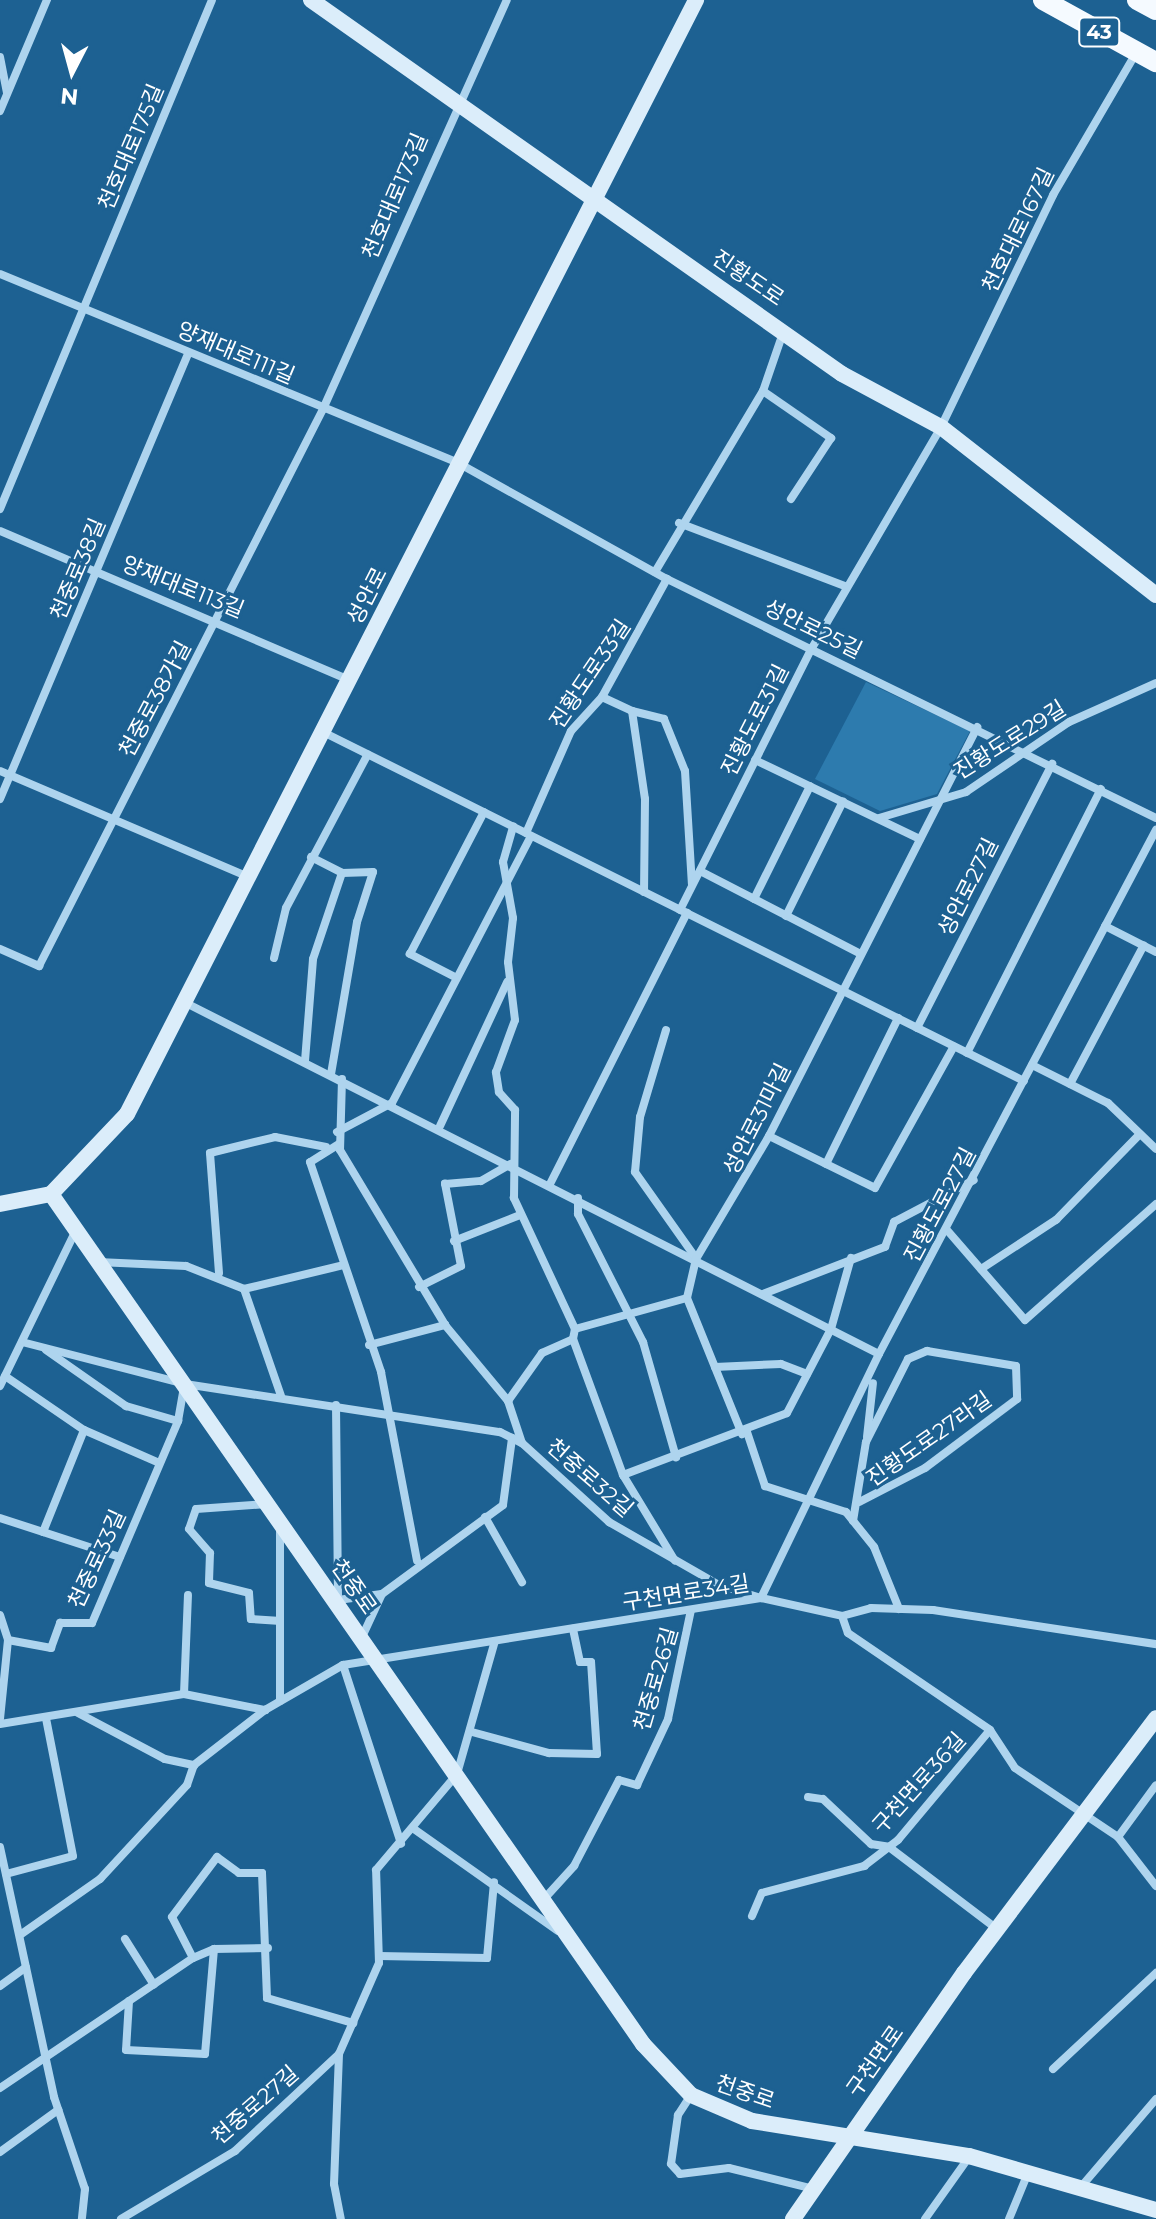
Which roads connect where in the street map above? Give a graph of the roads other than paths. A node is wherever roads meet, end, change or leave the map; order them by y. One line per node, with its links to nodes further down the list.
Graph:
1 (47, 0): 12 (street)
2 (212, 0): 17 (street, 천호대로175길)
3 (311, 0): 13 (main road, 진황도로)
4 (507, 0): 13 (street, 천호대로173길)
5 (696, 0): 15 (main road, 성안로)
6 (1043, 0): 9 (main road, 43)
7 (1137, 0): 8 (main road)
8 (1156, 10)
9 (1136, 53): 11 (main road, 43); 22 (street, 천호대로167길)
10 (0, 57): 12 (street)
11 (1156, 62)
12 (8, 93): 14 (street)
13 (455, 103): 15 (main road, 진황도로); 21 (street, 천호대로173길)
14 (0, 111)
15 (594, 201): 18 (main road, 진황도로); 23 (main road, 성안로)
16 (0, 274): 17 (street, 양재대로111길)
17 (83, 308): 19 (street, 양재대로111길); 25 (street, 천호대로175길)
18 (784, 329): 20 (street); 22 (main road, 진황도로)
19 (188, 353): 21 (street, 양재대로111길); 28 (street, 천중로38길)
20 (763, 391): 24 (street); 26 (street)
21 (323, 409): 23 (street, 양재대로111길); 33 (street, 천중로38가길)
22 (941, 427): 31 (street, 진황도로31길); 32 (main road, 진황도로)
23 (460, 464): 29 (street, 성안로25길); 35 (main road, 성안로)
24 (791, 499)
25 (0, 509)
26 (679, 523): 29 (street); 31 (street)
27 (0, 531): 28 (street, 양재대로113길)
28 (97, 571): 33 (street, 양재대로113길); 46 (street, 천중로38길)
29 (655, 572): 30 (street, 성안로25길)
30 (667, 579): 34 (street, 성안로25길); 37 (street, 진황도로33길)
31 (845, 586): 34 (street, 진황도로31길)
32 (1156, 595)
33 (216, 620): 35 (street, 양재대로113길); 55 (street, 천중로38가길)
34 (812, 648): 39 (street, 성안로25길); 43 (street, 진황도로31길)
35 (349, 680): 40 (main road, 성안로)
36 (1156, 683): 41 (street, 진황도로29길)
37 (602, 697): 38 (street); 58 (street, 진황도로33길)
38 (632, 711): 64 (street, 진황도로31길); 66 (street)
39 (977, 727): 41 (street, 성안로25길); 49 (street)
40 (323, 732): 42 (street); 63 (main road, 성안로)
41 (1031, 753): 44 (street, 성안로25길); 49 (street, 진황도로29길)
42 (368, 754): 52 (street); 60 (street)
43 (755, 760): 47 (street); 61 (street, 진황도로31길)
44 (1052, 764): 48 (street, 성안로25길); 81 (street, 성안로27길)
45 (0, 771): 46 (street)
46 (10, 776): 50 (street, 천중로38길); 55 (street)
47 (810, 786): 51 (street); 67 (street)
48 (1101, 789): 54 (street, 성안로25길); 84 (street)
49 (941, 798): 53 (street, 진황도로29길); 59 (street)
50 (0, 799)
51 (843, 801): 53 (street); 69 (street)
52 (484, 812): 56 (street); 76 (street)
53 (879, 818): 59 (street)
54 (1156, 818)
55 (113, 819): 63 (street); 72 (street, 천중로38가길)
56 (513, 826): 58 (street); 65 (street)
57 (1156, 830): 70 (street, 진황도로27길)
58 (528, 834): 65 (street, 진황도로33길); 66 (street)
59 (920, 839): 74 (street)
60 (311, 857): 62 (street); 75 (street)
61 (700, 871): 64 (street, 진황도로31길); 67 (street)
62 (342, 873): 85 (street); 87 (street)
63 (248, 877): 79 (main road, 성안로)
64 (693, 885): 68 (street, 진황도로31길)
65 (506, 892): 76 (street, 진황도로33길); 77 (street)
66 (644, 892): 68 (street)
67 (754, 899): 69 (street)
68 (683, 912): 78 (street); 102 (street, 진황도로31길)
69 (786, 916): 74 (street)
70 (1105, 926): 71 (street); 86 (street, 진황도로27길)
71 (1144, 945): 73 (street); 90 (street)
72 (0, 949)
73 (1156, 952)
74 (861, 954): 78 (street)
75 (274, 958)
76 (455, 977): 91 (street, 진황도로33길)
77 (508, 979): 92 (street); 99 (street)
78 (842, 990): 80 (street); 95 (street, 성안로31마길)
79 (184, 1002): 85 (street); 103 (main road, 성안로)
80 (898, 1018): 81 (street); 100 (street)
81 (917, 1028): 83 (street)
82 (666, 1030): 112 (street)
83 (954, 1046): 84 (street); 100 (street)
84 (967, 1053): 89 (street)
85 (305, 1061): 87 (street)
86 (1032, 1065): 89 (street, 진황도로27길); 90 (street)
87 (331, 1074): 88 (street)
88 (342, 1079): 91 (street); 93 (street)
89 (1024, 1081): 101 (street, 진황도로27길)
90 (1070, 1084): 94 (street)
91 (392, 1103): 92 (street); 93 (street)
92 (440, 1126): 99 (street)
93 (337, 1132): 96 (street)
94 (1140, 1134): 98 (street); 115 (street)
95 (769, 1136): 100 (street); 112 (street, 성안로31마길)
96 (339, 1144): 97 (street); 117 (street)
97 (326, 1147): 114 (street); 116 (street)
98 (1156, 1149)
99 (511, 1163): 102 (street); 107 (street); 110 (street)
100 (826, 1164)
101 (974, 1179): 109 (street, 진황도로27길); 111 (street)
102 (550, 1184): 104 (street)
103 (51, 1194): 105 (main road); 108 (main road, 천중로)
104 (578, 1198): 112 (street); 121 (street)
105 (0, 1204)
106 (1156, 1204): 115 (street)
107 (520, 1215): 110 (street); 124 (street)
108 (76, 1230): 113 (main road, 천중로); 125 (street)
109 (947, 1230): 115 (street); 128 (street, 진황도로27길)
110 (454, 1241): 117 (street)
111 (851, 1258): 119 (street); 123 (street)
112 (696, 1259): 119 (street); 120 (street, 성안로31마길)
113 (98, 1262): 116 (street); 133 (main road, 천중로)
114 (344, 1265): 118 (street); 126 (street)
115 (981, 1269)
116 (219, 1273): 118 (street)
117 (419, 1287): 122 (street)
118 (244, 1289): 135 (street)
119 (763, 1294): 123 (street)
120 (687, 1298): 121 (street); 129 (street)
121 (632, 1315): 124 (street); 145 (street)
122 (445, 1325): 126 (street); 136 (street)
123 (831, 1329): 128 (street); 132 (street)
124 (574, 1334): 136 (street); 147 (street)
125 (22, 1342): 127 (street); 130 (street)
126 (369, 1345): 138 (street)
127 (41, 1346): 133 (street); 139 (street)
128 (879, 1354): 131 (street, 진황도로27길)
129 (715, 1367): 132 (street); 141 (street)
130 (5, 1369): 134 (street); 140 (street)
131 (875, 1370): 143 (street, 진황도로27라길); 148 (street, 진황도로27길)
132 (807, 1374): 141 (street)
133 (185, 1384): 135 (street, 천중로32길); 139 (street, 천중로33길); 150 (main road, 천중로)
134 (0, 1386)
135 (281, 1396): 137 (street, 천중로32길)
136 (508, 1401): 144 (street)
137 (336, 1405): 138 (street, 천중로32길); 163 (street)
138 (388, 1411): 142 (street, 천중로32길); 157 (street)
139 (178, 1421): 146 (street, 천중로33길)
140 (84, 1430): 146 (street); 155 (street)
141 (744, 1433): 145 (street); 148 (street)
142 (512, 1438): 144 (street, 천중로32길); 151 (street)
143 (866, 1442): 149 (street, 진황도로27라길); 149 (street, 진황도로27라길)
144 (522, 1443): 158 (street, 천중로32길)
145 (676, 1457): 147 (street)
146 (159, 1463): 156 (street, 천중로33길)
147 (623, 1475): 158 (street)
148 (814, 1499): 154 (street); 162 (street, 진황도로27길)
149 (859, 1502): 154 (street, 진황도로27라길)
150 (268, 1504): 153 (main road, 천중로); 168 (street)
151 (485, 1517): 157 (street); 159 (street)
152 (0, 1518): 155 (street)
153 (280, 1521): 163 (main road, 천중로); 168 (street)
154 (853, 1521): 164 (street)
155 (43, 1532): 156 (street)
156 (120, 1557): 171 (street, 천중로33길)
157 (417, 1561): 160 (street)
158 (675, 1562): 162 (street, 천중로32길)
159 (522, 1582)
160 (382, 1594): 163 (street); 170 (street)
161 (188, 1595): 176 (street)
162 (761, 1598): 165 (street, 구천면로34길); 167 (street, 구천면로34길)
163 (338, 1600): 170 (main road, 천중로)
164 (899, 1609): 167 (street, 구천면로34길); 173 (street, 구천면로34길)
165 (691, 1610): 169 (street, 구천면로34길); 198 (street, 천중로26길)
166 (0, 1615): 171 (street)
167 (842, 1616): 183 (street, 구천면로36길)
168 (277, 1621): 177 (street)
169 (573, 1629): 172 (street, 구천면로34길); 184 (street)
170 (362, 1637): 174 (main road, 천중로)
171 (8, 1640): 182 (street)
172 (495, 1641): 174 (street, 구천면로34길); 184 (street)
173 (1156, 1644)
174 (377, 1659): 175 (street, 구천면로34길); 186 (main road, 천중로)
175 (343, 1665): 177 (street, 구천면로34길); 192 (street)
176 (184, 1694): 178 (street); 179 (street)
177 (280, 1701): 178 (street, 구천면로34길)
178 (265, 1710): 185 (street, 구천면로34길)
179 (78, 1713): 180 (street); 185 (street)
180 (46, 1718): 182 (street); 195 (street)
181 (1156, 1718): 189 (main road, 구천면로)
182 (0, 1721)
183 (990, 1730): 189 (street, 구천면로36길); 194 (street, 구천면로36길)
184 (472, 1732): 186 (street)
185 (194, 1765): 201 (street)
186 (457, 1774): 190 (street, 천중로27길); 198 (main road, 천중로)
187 (1156, 1785): 191 (street)
188 (808, 1797): 194 (street)
189 (1084, 1814): 191 (street, 구천면로36길); 200 (main road, 구천면로)
190 (414, 1829): 192 (street, 천중로27길); 196 (street)
191 (1118, 1837): 197 (street, 구천면로36길)
192 (401, 1844): 206 (street, 천중로27길)
193 (0, 1847): 195 (street)
194 (889, 1847): 199 (street, 구천면로36길); 200 (street)
195 (6, 1874): 201 (street)
196 (494, 1882): 203 (street); 206 (street)
197 (1156, 1886)
198 (544, 1899): 203 (main road, 천중로)
199 (752, 1916)
200 (997, 1929): 221 (main road, 구천면로)
201 (20, 1935): 208 (street)
202 (125, 1939): 210 (street)
203 (574, 1944): 218 (main road, 천중로)
204 (268, 1948): 205 (street); 207 (street); 213 (street)
205 (214, 1949): 207 (street); 212 (street)
206 (379, 1956): 213 (street, 천중로27길)
207 (193, 1958): 210 (street)
208 (26, 1967): 211 (street); 215 (street)
209 (1156, 1973): 216 (street)
210 (154, 1985): 212 (street)
211 (0, 1986)
212 (129, 2001): 215 (street)
213 (353, 2023): 214 (street, 천중로27길)
214 (339, 2054): 230 (street, 천중로27길); 231 (street)
215 (46, 2058): 217 (street); 220 (street)
216 (1053, 2069)
217 (0, 2088)
218 (691, 2095): 221 (main road, 천중로); 226 (street)
219 (1156, 2099): 225 (street)
220 (58, 2110): 222 (street); 229 (street)
221 (847, 2140): 223 (main road, 천중로); 226 (main road, 구천면로)
222 (0, 2152)
223 (969, 2156): 224 (main road, 천중로); 228 (street)
224 (1028, 2173): 225 (main road, 천중로); 234 (street)
225 (1080, 2188): 227 (main road, 천중로)
226 (815, 2189): 232 (main road, 구천면로)
227 (1146, 2212)
228 (926, 2217): 233 (street)
229 (82, 2219)
230 (121, 2219)
231 (341, 2219)
232 (793, 2219)
233 (941, 2219)
234 (1009, 2219)

